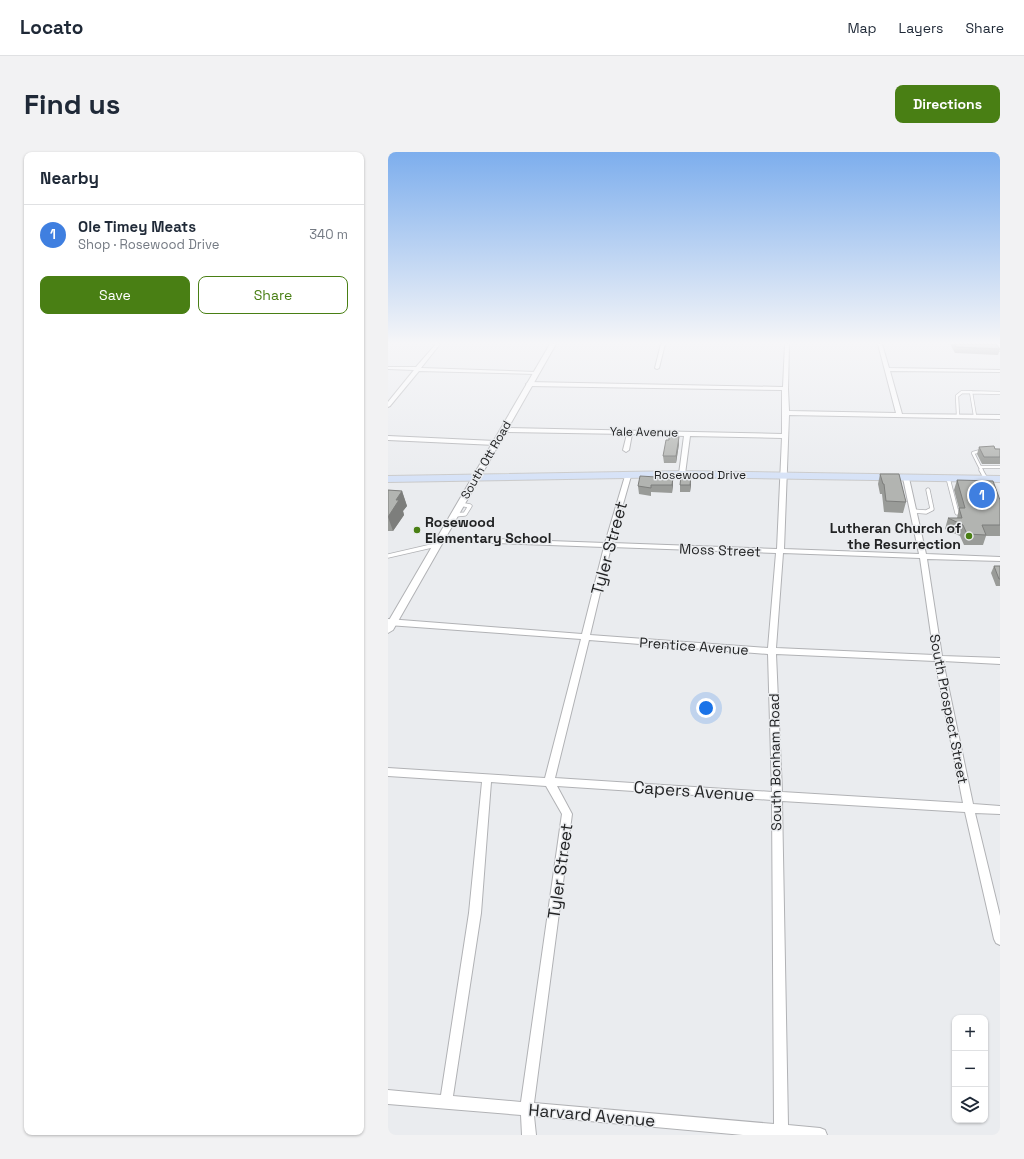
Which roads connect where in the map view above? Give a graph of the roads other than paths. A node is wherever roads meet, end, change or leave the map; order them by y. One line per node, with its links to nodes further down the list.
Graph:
1 (785, 389): 8 (street, South Bonham Road)
2 (400, 390): 7 (street)
3 (526, 390): 13 (street, South Ott Road)
4 (893, 390): 9 (street)
5 (971, 392): 6 (lane); 10 (lane); 11 (lane)
6 (1000, 393)
7 (388, 405)
8 (786, 413): 9 (street); 16 (street, South Bonham Road)
9 (899, 414): 10 (street)
10 (958, 416): 11 (street)
11 (975, 416): 12 (street)
12 (1000, 417)
13 (503, 430): 14 (street, Yale Avenue); 18 (street, South Ott Road)
14 (630, 432): 15 (street, Yale Avenue); 19 (street)
15 (687, 433): 16 (street, Yale Avenue); 23 (street)
16 (785, 436): 26 (street, South Bonham Road)
17 (388, 438): 18 (street)
18 (495, 443): 29 (street, South Ott Road)
19 (626, 450)
20 (987, 450): 21 (lane)
21 (980, 467): 22 (lane); 32 (lane)
22 (1000, 467)
23 (682, 474): 25 (main road, Rosewood Drive); 26 (main road, Rosewood Drive)
24 (388, 475): 28 (main road, Rosewood Drive)
25 (628, 476): 29 (main road, Rosewood Drive); 38 (street, Tyler Street)
26 (783, 476): 30 (main road, Rosewood Drive); 39 (street, South Bonham Road)
27 (388, 478): 28 (main road, Rosewood Drive)
28 (399, 478): 29 (main road, Rosewood Drive)
29 (474, 478): 37 (street, South Ott Road)
30 (906, 478): 31 (main road, Rosewood Drive); 35 (street, South Prospect Street)
31 (948, 478): 32 (main road, Rosewood Drive); 36 (lane)
32 (986, 479): 33 (main road, Rosewood Drive)
33 (1000, 479)
34 (928, 490): 35 (lane)
35 (913, 511): 41 (street, South Prospect Street)
36 (957, 513)
37 (438, 542): 38 (street, Moss Street); 40 (lane); 43 (street, South Ott Road)
38 (608, 546): 39 (street, Moss Street); 44 (street, Tyler Street)
39 (780, 552): 41 (street, Moss Street); 45 (street, South Bonham Road)
40 (388, 556)
41 (923, 556): 42 (street, Moss Street); 46 (street, South Prospect Street)
42 (1000, 559)
43 (389, 625): 44 (street, Prentice Avenue)
44 (585, 638): 45 (street, Prentice Avenue); 50 (street, Tyler Street)
45 (772, 651): 46 (street, Prentice Avenue); 51 (street, South Bonham Road)
46 (938, 657): 47 (street, Prentice Avenue); 52 (street, South Prospect Street)
47 (1000, 661)
48 (388, 772): 49 (street, Capers Avenue)
49 (488, 778): 50 (street, Capers Avenue); 56 (street)
50 (549, 782): 51 (street, Capers Avenue); 57 (street, Tyler Street)
51 (777, 796): 52 (street, Capers Avenue); 58 (street, South Bonham Road)
52 (969, 808): 53 (street, Capers Avenue); 54 (street, South Prospect Street)
53 (1000, 810)
54 (1000, 939)
55 (388, 1097): 56 (street, Harvard Avenue)
56 (446, 1102): 57 (street, Harvard Avenue)
57 (527, 1109): 58 (street, Harvard Avenue); 59 (street, Tyler Street)
58 (781, 1133): 60 (street, Harvard Avenue)
59 (529, 1135)
60 (820, 1135)

